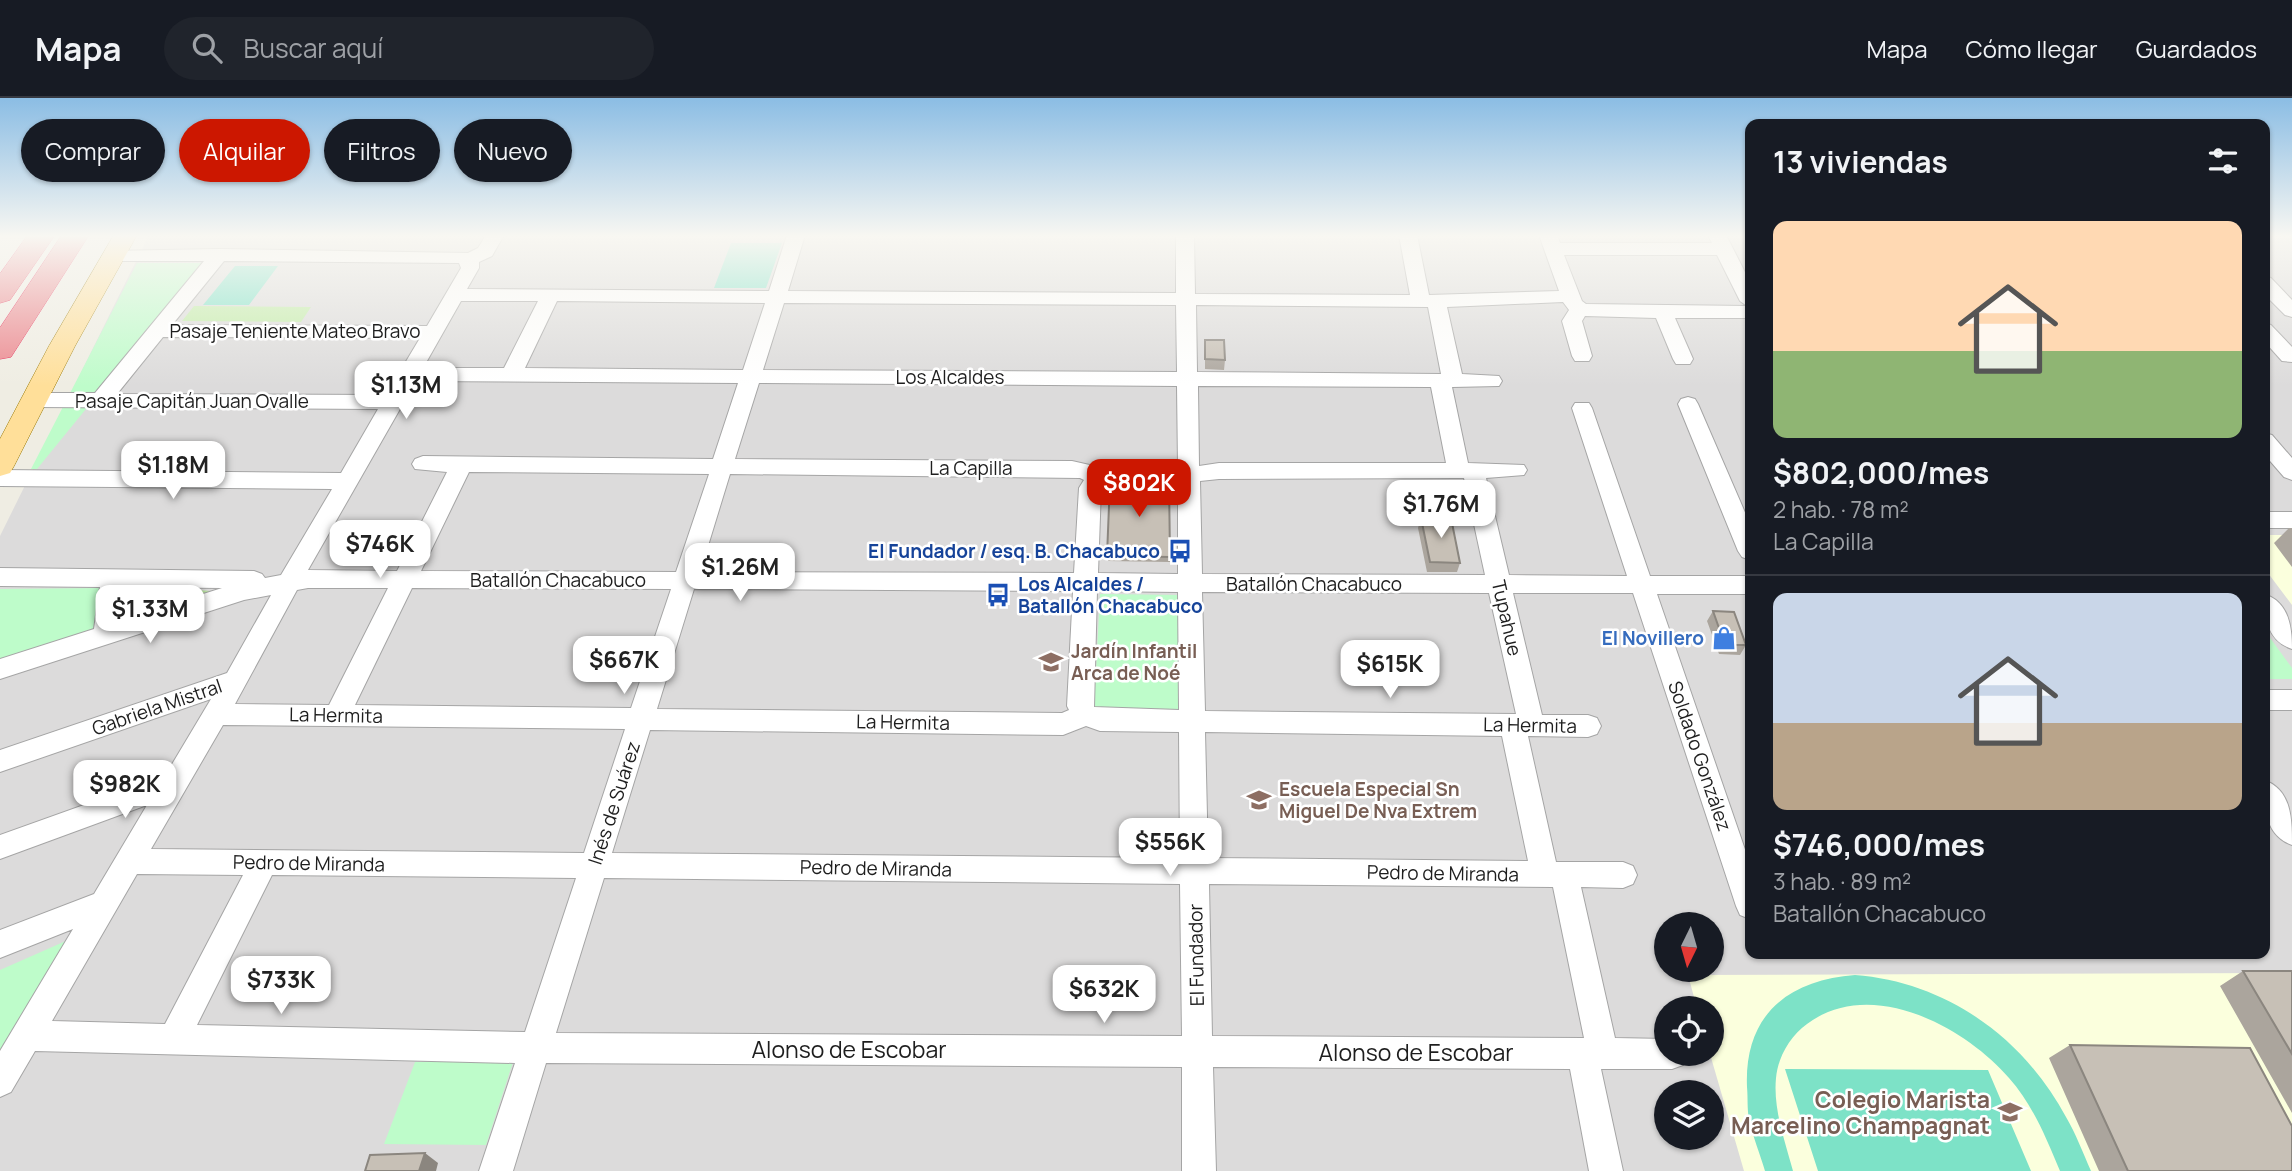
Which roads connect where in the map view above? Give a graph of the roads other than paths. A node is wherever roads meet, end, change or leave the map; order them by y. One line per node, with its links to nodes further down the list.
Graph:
1 (43, 285): 23 (highway)
2 (98, 285): 33 (main road)
3 (195, 285): 20 (street)
4 (460, 285): 10 (street)
5 (780, 285): 12 (street, Inés de Suárez)
6 (1186, 285): 13 (street, El Fundador)
7 (1424, 285): 14 (street, Tupahue)
8 (1568, 285): 15 (street)
9 (2270, 288): 17 (street)
10 (454, 295): 11 (street); 21 (street)
11 (551, 295): 12 (street); 28 (street)
12 (777, 296): 13 (street); 29 (street, Inés de Suárez)
13 (1186, 299): 14 (street); 30 (street, El Fundador)
14 (1429, 301): 15 (street); 31 (street, Tupahue)
15 (1575, 302): 18 (street); 24 (street)
16 (2270, 311): 17 (street)
17 (2292, 311)
18 (1663, 312): 19 (street); 26 (street)
19 (1745, 312)
20 (158, 331): 21 (street, Pasaje Teniente Mateo Bravo); 34 (street)
21 (433, 332): 27 (street)
22 (2270, 336): 25 (street)
23 (0, 350)
24 (1582, 356)
25 (2288, 356)
26 (1683, 359)
27 (409, 374): 28 (street, Los Alcaldes); 35 (street)
28 (511, 375): 29 (street, Los Alcaldes)
29 (751, 376): 30 (street, Los Alcaldes); 42 (street, Inés de Suárez)
30 (1187, 379): 31 (street, Los Alcaldes); 46 (street, El Fundador)
31 (1447, 381): 32 (street, Los Alcaldes); 43 (street, Tupahue)
32 (1492, 381)
33 (33, 400): 34 (street, Pasaje Capitán Juan Ovalle); 41 (main road)
34 (100, 401): 35 (street, Pasaje Capitán Juan Ovalle)
35 (393, 402): 49 (street)
36 (1689, 404): 52 (street)
37 (1582, 408): 61 (street, Soldado González)
38 (2270, 447): 45 (street)
39 (423, 464): 40 (street, La Capilla)
40 (462, 464): 42 (street, La Capilla); 55 (street)
41 (0, 466)
42 (722, 466): 48 (street, La Capilla); 57 (street, Inés de Suárez)
43 (1466, 470): 44 (street, La Capilla); 46 (street, La Capilla); 60 (street, Tupahue)
44 (1516, 470)
45 (2292, 472)
46 (1187, 475): 48 (street, La Capilla); 59 (street, El Fundador)
47 (0, 478): 49 (street)
48 (1096, 478): 58 (street)
49 (347, 481): 56 (street)
50 (2270, 520): 51 (street)
51 (2292, 520)
52 (1745, 539)
53 (0, 577): 54 (street, Batallón Chacabuco)
54 (113, 578): 56 (street, Batallón Chacabuco); 64 (street)
55 (405, 579): 56 (street, Batallón Chacabuco); 57 (street, Batallón Chacabuco); 71 (street)
56 (290, 581): 64 (street, Batallón Chacabuco); 67 (street)
57 (685, 581): 58 (street, Batallón Chacabuco); 73 (street, Inés de Suárez)
58 (1085, 584): 59 (street, Batallón Chacabuco); 72 (street)
59 (1188, 584): 60 (street, Batallón Chacabuco); 74 (street, El Fundador)
60 (1500, 585): 61 (street, Batallón Chacabuco); 75 (street, Tupahue)
61 (1642, 585): 62 (street, Batallón Chacabuco); 88 (street, Soldado González)
62 (1745, 585)
63 (2270, 611): 65 (street)
64 (105, 635): 66 (street, Batallón Chacabuco)
65 (2292, 639)
66 (0, 669)
67 (235, 680): 70 (street); 77 (street, Gabriela Mistral)
68 (2270, 700): 69 (street)
69 (2292, 700)
70 (215, 714): 71 (street, La Hermita); 78 (street)
71 (337, 715): 73 (street, La Hermita)
72 (1085, 715): 73 (street, La Hermita); 74 (street, La Hermita)
73 (641, 719): 84 (street, Inés de Suárez)
74 (1191, 720): 75 (street, La Hermita); 85 (street, El Fundador)
75 (1522, 725): 76 (street, La Hermita); 86 (street, Tupahue)
76 (1588, 726)
77 (0, 761)
78 (174, 784): 81 (street); 82 (street)
79 (2270, 800): 80 (street)
80 (2292, 833)
81 (0, 848)
82 (129, 861): 83 (street, Pedro de Miranda); 89 (street)
83 (264, 862): 84 (street, Pedro de Miranda); 92 (street)
84 (594, 865): 85 (street, Pedro de Miranda); 93 (street, Inés de Suárez)
85 (1194, 871): 86 (street, Pedro de Miranda); 94 (street, El Fundador)
86 (1554, 874): 87 (street, Pedro de Miranda); 95 (street, Tupahue)
87 (1623, 875)
88 (1745, 890)
89 (103, 904): 90 (street); 91 (street)
90 (0, 944)
91 (26, 1036): 92 (street, Alonso de Escobar); 97 (street)
92 (173, 1040): 93 (street, Alonso de Escobar)
93 (536, 1048): 94 (street, Alonso de Escobar); 98 (street, Inés de Suárez)
94 (1197, 1051): 95 (street, Alonso de Escobar); 99 (street, El Fundador)
95 (1592, 1053): 96 (street, Alonso de Escobar); 100 (street, Tupahue)
96 (1654, 1054)
97 (0, 1081)
98 (496, 1171)
99 (1199, 1171)
100 (1606, 1171)

